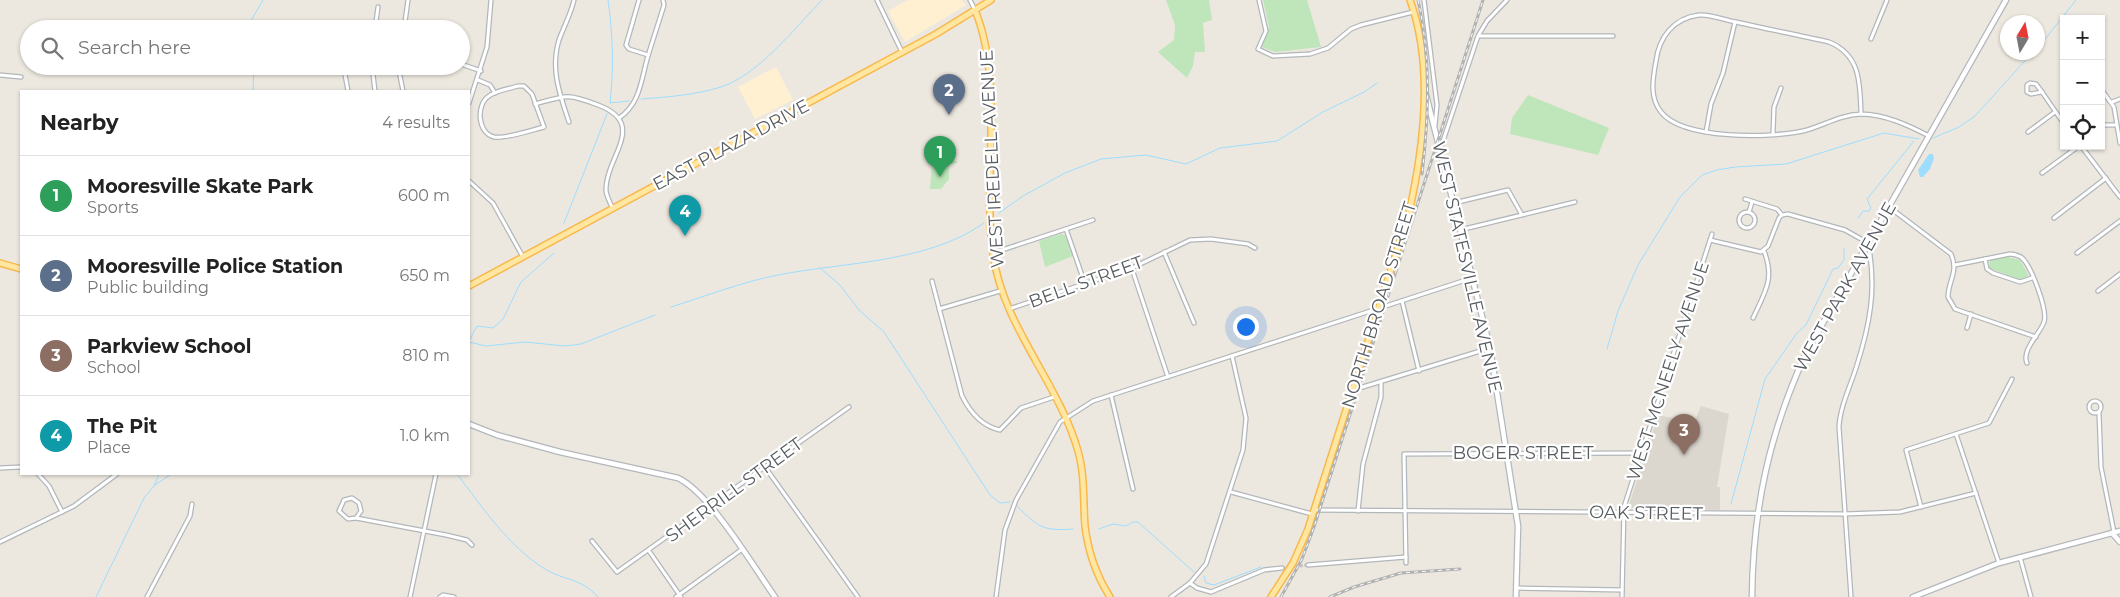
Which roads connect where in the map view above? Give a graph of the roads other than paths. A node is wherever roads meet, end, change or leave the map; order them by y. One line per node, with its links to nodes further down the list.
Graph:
1 (408, 0): 19 (street)
2 (491, 0): 27 (street)
3 (574, 0): 42 (street)
4 (639, 0): 25 (street)
5 (663, 0): 25 (street)
6 (877, 0): 24 (street)
7 (970, 0): 16 (street, WEST IREDELL AVENUE)
8 (991, 0): 16 (main road, EAST PLAZA DRIVE)
9 (1259, 0): 17 (street)
10 (1410, 0): 17 (main road, NORTH BROAD STREET)
11 (1424, 0): 54 (street)
12 (1507, 0): 21 (street)
13 (1887, 0): 23 (street)
14 (2006, 0): 58 (street, WEST PARK AVENUE)
15 (378, 7): 18 (street)
16 (976, 10): 24 (main road, EAST PLAZA DRIVE); 87 (main road, WEST IREDELL AVENUE)
17 (1414, 12): 34 (main road, NORTH BROAD STREET)
18 (376, 20)
19 (405, 20)
20 (1735, 22): 48 (street); 55 (street); 55 (street)
21 (1478, 36): 22 (street); 62 (street)
22 (1613, 36)
23 (1871, 39)
24 (902, 52): 72 (main road, EAST PLAZA DRIVE)
25 (648, 55): 49 (street)
26 (470, 67): 27 (street)
27 (481, 71): 33 (street)
28 (0, 75): 32 (street)
29 (345, 75): 36 (street)
30 (373, 75): 37 (street)
31 (400, 75): 38 (street)
32 (21, 77)
33 (478, 80): 40 (street); 44 (street)
34 (1424, 87): 54 (street, WEST STATESVILLE AVENUE); 106 (main road, NORTH BROAD STREET)
35 (1780, 88): 57 (street)
36 (348, 90)
37 (375, 90)
38 (403, 90)
39 (2042, 92): 39 (street); 47 (street)
40 (495, 93): 46 (street); 46 (street)
41 (2105, 94): 45 (street)
42 (561, 96): 46 (street); 49 (street); 51 (street)
43 (2120, 99): 45 (street)
44 (470, 100)
45 (2112, 102): 53 (street)
46 (535, 104)
47 (2055, 112): 50 (street); 56 (street)
48 (1861, 114): 57 (street); 58 (street)
49 (619, 118): 72 (street)
50 (2060, 119)
51 (569, 122)
52 (2105, 125): 53 (street)
53 (2116, 125): 59 (street)
54 (1434, 126): 62 (street, WEST STATESVILLE AVENUE)
55 (1706, 132): 57 (street)
56 (2028, 132)
57 (1773, 133)
58 (1929, 136): 71 (street, WEST PARK AVENUE)
59 (2120, 143)
60 (2075, 150): 63 (street)
61 (2083, 150): 64 (street)
62 (1440, 151): 68 (street, WEST STATESVILLE AVENUE)
63 (2042, 174)
64 (2106, 178): 66 (street); 76 (street)
65 (470, 182): 89 (street)
66 (2120, 197)
67 (1745, 200): 70 (street)
68 (1454, 202): 74 (street); 80 (street, WEST STATESVILLE AVENUE)
69 (1575, 202): 74 (street)
70 (1752, 202): 73 (street); 75 (street)
71 (1888, 206): 83 (street, WEST PARK AVENUE); 92 (street)
72 (613, 209): 89 (main road, EAST PLAZA DRIVE)
73 (1749, 212): 73 (street)
74 (1522, 215): 80 (street)
75 (1782, 215): 83 (street); 85 (street)
76 (2054, 218)
77 (1093, 220): 79 (street)
78 (2120, 221): 88 (street)
79 (1066, 229): 87 (street); 99 (street)
80 (1460, 230): 96 (street, WEST STATESVILLE AVENUE)
81 (1712, 234): 82 (street, WEST MCNEELY AVENUE)
82 (1710, 240): 85 (street); 128 (street, WEST MCNEELY AVENUE)
83 (1868, 242): 147 (street); 148 (street, WEST PARK AVENUE)
84 (1255, 248): 86 (street, BELL STREET)
85 (1764, 251): 108 (street)
86 (1164, 252): 93 (street, BELL STREET); 109 (street, BELL STREET)
87 (993, 253): 101 (main road, WEST IREDELL AVENUE)
88 (2077, 253)
89 (523, 257): 100 (main road, EAST PLAZA DRIVE)
90 (1985, 259): 92 (street); 97 (street); 97 (street)
91 (0, 263): 94 (main road)
92 (1955, 265): 107 (street)
93 (1132, 268): 99 (street, BELL STREET); 116 (street)
94 (20, 269)
95 (2120, 274): 102 (street)
96 (1473, 278): 103 (street); 112 (street, WEST STATESVILLE AVENUE)
97 (2032, 278): 111 (street)
98 (932, 281): 104 (street)
99 (1085, 284): 105 (street, BELL STREET)
100 (470, 285)
101 (1000, 291): 104 (street, BELL STREET); 105 (main road, WEST IREDELL AVENUE)
102 (2098, 291)
103 (1402, 301): 106 (street); 115 (street)
104 (939, 309): 121 (street)
105 (1008, 309): 121 (main road, WEST IREDELL AVENUE)
106 (1379, 309): 113 (street); 119 (main road, NORTH BROAD STREET)
107 (1971, 314): 110 (street); 111 (street)
108 (1754, 318)
109 (1194, 323)
110 (1967, 328)
111 (2036, 337): 114 (street)
112 (1490, 348): 115 (street); 127 (street, WEST STATESVILLE AVENUE)
113 (1232, 356): 116 (street); 136 (street)
114 (2027, 363)
115 (1419, 371): 118 (street)
116 (1168, 377): 120 (street)
117 (2012, 379): 126 (street)
118 (1381, 383): 119 (street); 142 (street)
119 (1353, 390): 145 (main road, NORTH BROAD STREET)
120 (1112, 395): 124 (street); 135 (street)
121 (1054, 397): 124 (main road, WEST IREDELL AVENUE)
122 (849, 406): 130 (street, SHERRILL STREET)
123 (2098, 413): 151 (street)
124 (1065, 417): 174 (street); 175 (main road, WEST IREDELL AVENUE)
125 (470, 424): 139 (street)
126 (1956, 434): 137 (street); 140 (street)
127 (1507, 453): 128 (street, BOGER STREET); 141 (street, WEST STATESVILLE AVENUE); 143 (street, BOGER STREET)
128 (1642, 453): 146 (street, WEST MCNEELY AVENUE)
129 (20, 467): 131 (street)
130 (765, 467): 139 (street, SHERRILL STREET); 173 (street)
131 (0, 468)
132 (39, 475): 144 (street)
133 (116, 475): 144 (street)
134 (436, 475): 150 (street)
135 (1133, 488)
136 (1231, 492): 145 (street, OAK STREET); 164 (street)
137 (1976, 493): 140 (street, OAK STREET); 161 (street)
138 (192, 504): 168 (street)
139 (711, 507): 156 (street); 157 (street, SHERRILL STREET)
140 (1921, 507): 147 (street, OAK STREET)
141 (1516, 510): 143 (street, OAK STREET); 146 (street, OAK STREET); 165 (street, WEST STATESVILLE AVENUE)
142 (1358, 511): 143 (street, OAK STREET); 145 (street, OAK STREET)
143 (1406, 511): 158 (street)
144 (62, 512): 153 (street)
145 (1314, 512): 177 (main road, NORTH BROAD STREET)
146 (1623, 512): 148 (street, OAK STREET); 166 (street, WEST MCNEELY AVENUE)
147 (1844, 514): 148 (street, OAK STREET); 181 (street)
148 (1757, 515): 180 (street, WEST PARK AVENUE)
149 (356, 518): 149 (street); 150 (street)
150 (425, 532): 155 (street); 169 (street)
151 (2116, 532): 154 (street); 159 (street)
152 (592, 541): 157 (street, SHERRILL STREET)
153 (0, 542)
154 (2120, 542)
155 (472, 545)
156 (741, 550): 167 (street); 172 (street)
157 (649, 551): 167 (street)
158 (1406, 557): 160 (street); 162 (street)
159 (2020, 557): 161 (street); 183 (street)
160 (1406, 562)
161 (1999, 562): 182 (street)
162 (1308, 566)
163 (1282, 568): 164 (street)
164 (1190, 582): 176 (street)
165 (1516, 588): 166 (street); 178 (street, WEST STATESVILLE AVENUE)
166 (1622, 590): 179 (street, WEST MCNEELY AVENUE)
167 (679, 596)
168 (147, 597)
169 (410, 597)
170 (440, 597): 171 (street)
171 (454, 597)
172 (775, 597)
173 (858, 597)
174 (996, 597)
175 (1110, 597)
176 (1171, 597)
177 (1271, 597)
178 (1516, 597)
179 (1622, 597)
180 (1752, 597)
181 (1851, 597)
182 (1913, 597)
183 (2031, 597)

